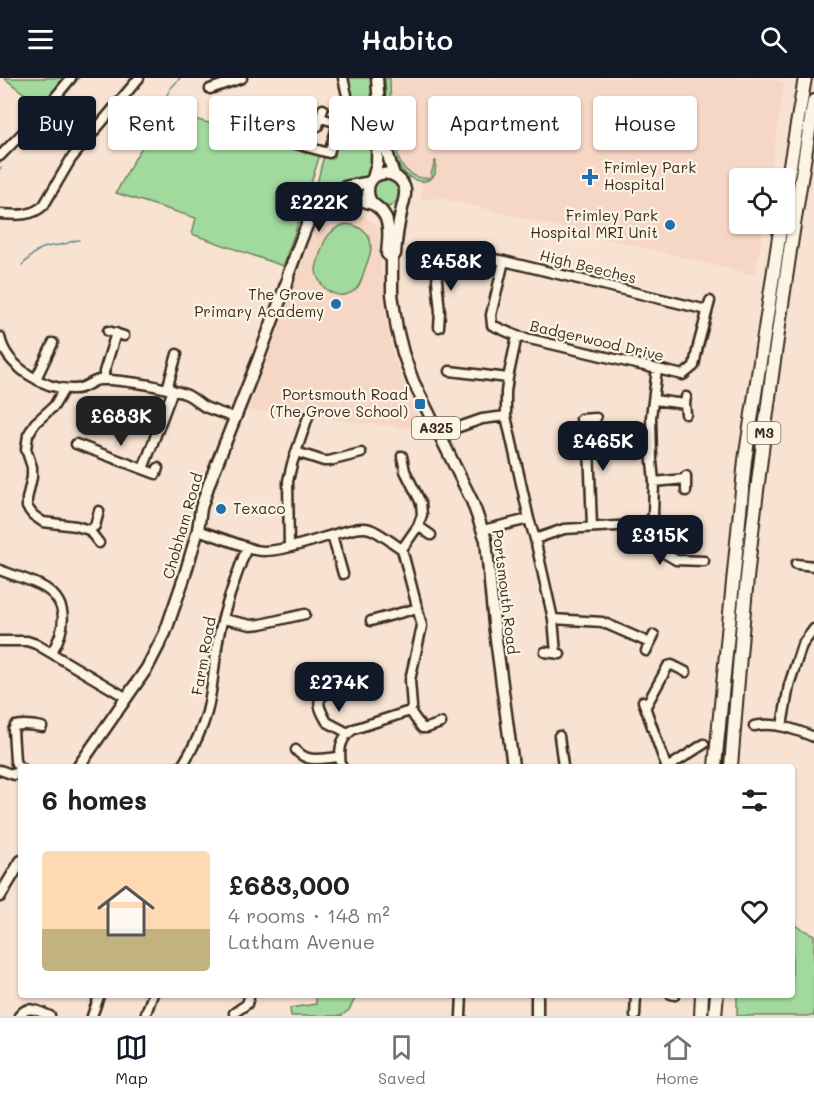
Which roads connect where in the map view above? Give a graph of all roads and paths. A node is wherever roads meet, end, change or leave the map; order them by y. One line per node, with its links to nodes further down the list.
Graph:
1 (72, 78): 17 (street)
2 (139, 78): 24 (street)
3 (242, 78): 7 (street)
4 (344, 78): 8 (street)
5 (377, 78): 9 (main road)
6 (805, 78): 18 (highway)
7 (210, 89)
8 (347, 96)
9 (378, 96)
10 (814, 101): 111 (highway, M3)
11 (321, 117): 12 (street)
12 (329, 120)
13 (317, 150): 14 (street)
14 (330, 150)
15 (378, 150): 20 (main road)
16 (386, 150): 19 (main road)
17 (0, 156)
18 (790, 168)
19 (394, 175): 20 (main road); 22 (main road)
20 (372, 180): 21 (main road); 28 (main road, Chobham Road)
21 (372, 204): 23 (main road); 28 (main road, Chobham Road)
22 (402, 204): 23 (main road); 26 (main road, A325)
23 (383, 212): 26 (main road, A325)
24 (0, 214)
25 (779, 234): 110 (highway, M3)
26 (392, 258): 50 (main road, Portsmouth Road / A325)
27 (504, 261): 30 (street, High Beeches); 31 (street, High Beeches); 33 (street, Badgerwood Drive)
28 (288, 279): 47 (main road, Chobham Road)
29 (710, 301): 30 (street, Badgerwood Drive)
30 (707, 310): 37 (street, Badgerwood Drive)
31 (450, 319)
32 (116, 333): 41 (street)
33 (517, 336): 37 (street, Badgerwood Drive); 39 (street)
34 (0, 337): 40 (street)
35 (52, 343): 40 (street)
36 (176, 354): 43 (street)
37 (657, 369): 44 (street)
38 (450, 371): 39 (street)
39 (508, 378): 46 (street)
40 (36, 379): 42 (street)
41 (100, 381): 42 (street); 43 (street)
42 (64, 389): 64 (street)
43 (170, 390): 47 (street); 56 (street)
44 (654, 400): 45 (street); 57 (street)
45 (686, 405)
46 (506, 416): 50 (street); 60 (street)
47 (235, 417): 65 (main road, Chobham Road)
48 (588, 419): 63 (street)
49 (309, 422): 53 (street)
50 (439, 434): 66 (main road, Portsmouth Road / A325)
51 (76, 444): 56 (street)
52 (357, 451): 53 (street)
53 (296, 452): 72 (street)
54 (406, 460): 62 (street)
55 (158, 468): 56 (street)
56 (143, 469)
57 (654, 482): 58 (street); 61 (street)
58 (686, 491)
59 (99, 511): 64 (street)
60 (529, 519): 66 (street); 69 (street)
61 (646, 524): 63 (street); 74 (street)
62 (418, 526): 68 (street); 73 (street)
63 (592, 527): 69 (street)
64 (89, 530): 70 (street)
65 (198, 530): 71 (street); 91 (main road, Chobham Road)
66 (483, 530): 106 (main road, Portsmouth Road / A325)
67 (332, 535): 72 (street); 73 (street); 78 (street)
68 (432, 535)
69 (535, 538): 83 (street)
70 (99, 543)
71 (247, 547): 72 (street); 82 (street, Farm Road)
72 (289, 547)
73 (402, 549): 79 (street)
74 (704, 561)
75 (796, 564): 76 (street)
76 (814, 566)
77 (0, 570): 87 (street)
78 (344, 574)
79 (418, 608): 81 (street); 92 (street)
80 (305, 614): 82 (street)
81 (374, 618)
82 (223, 619): 104 (street, Farm Road)
83 (553, 619): 86 (street); 88 (street)
84 (814, 629): 95 (street)
85 (0, 641): 87 (street)
86 (650, 643)
87 (52, 652): 91 (street)
88 (545, 652)
89 (686, 672): 108 (street)
90 (332, 688): 97 (street)
91 (126, 698): 103 (main road, Chobham Road)
92 (410, 711): 93 (street); 97 (street)
93 (441, 723)
94 (754, 726): 95 (street)
95 (782, 726): 99 (street)
96 (42, 727): 112 (street)
97 (348, 733): 102 (street)
98 (560, 736): 107 (street)
99 (814, 737)
100 (704, 744): 109 (street)
101 (296, 750): 102 (street)
102 (340, 757): 105 (street)
103 (80, 764)
104 (183, 764)
105 (341, 764)
106 (513, 764)
107 (563, 764)
108 (667, 764)
109 (671, 764)
110 (716, 764)
111 (731, 764)
112 (18, 766)
113 (0, 770): 114 (street)
114 (18, 770)
115 (18, 866): 116 (main road)
116 (0, 896)
117 (99, 998): 128 (street)
118 (152, 998): 129 (street)
119 (249, 998): 125 (street)
120 (462, 998): 130 (street)
121 (537, 998): 131 (main road)
122 (636, 998): 132 (street)
123 (702, 998): 133 (highway)
124 (717, 998): 134 (highway)
125 (234, 1013)
126 (19, 1016): 127 (street)
127 (50, 1016)
128 (92, 1016)
129 (145, 1016)
130 (461, 1016)
131 (537, 1016)
132 (635, 1016)
133 (701, 1016)
134 (715, 1016)

